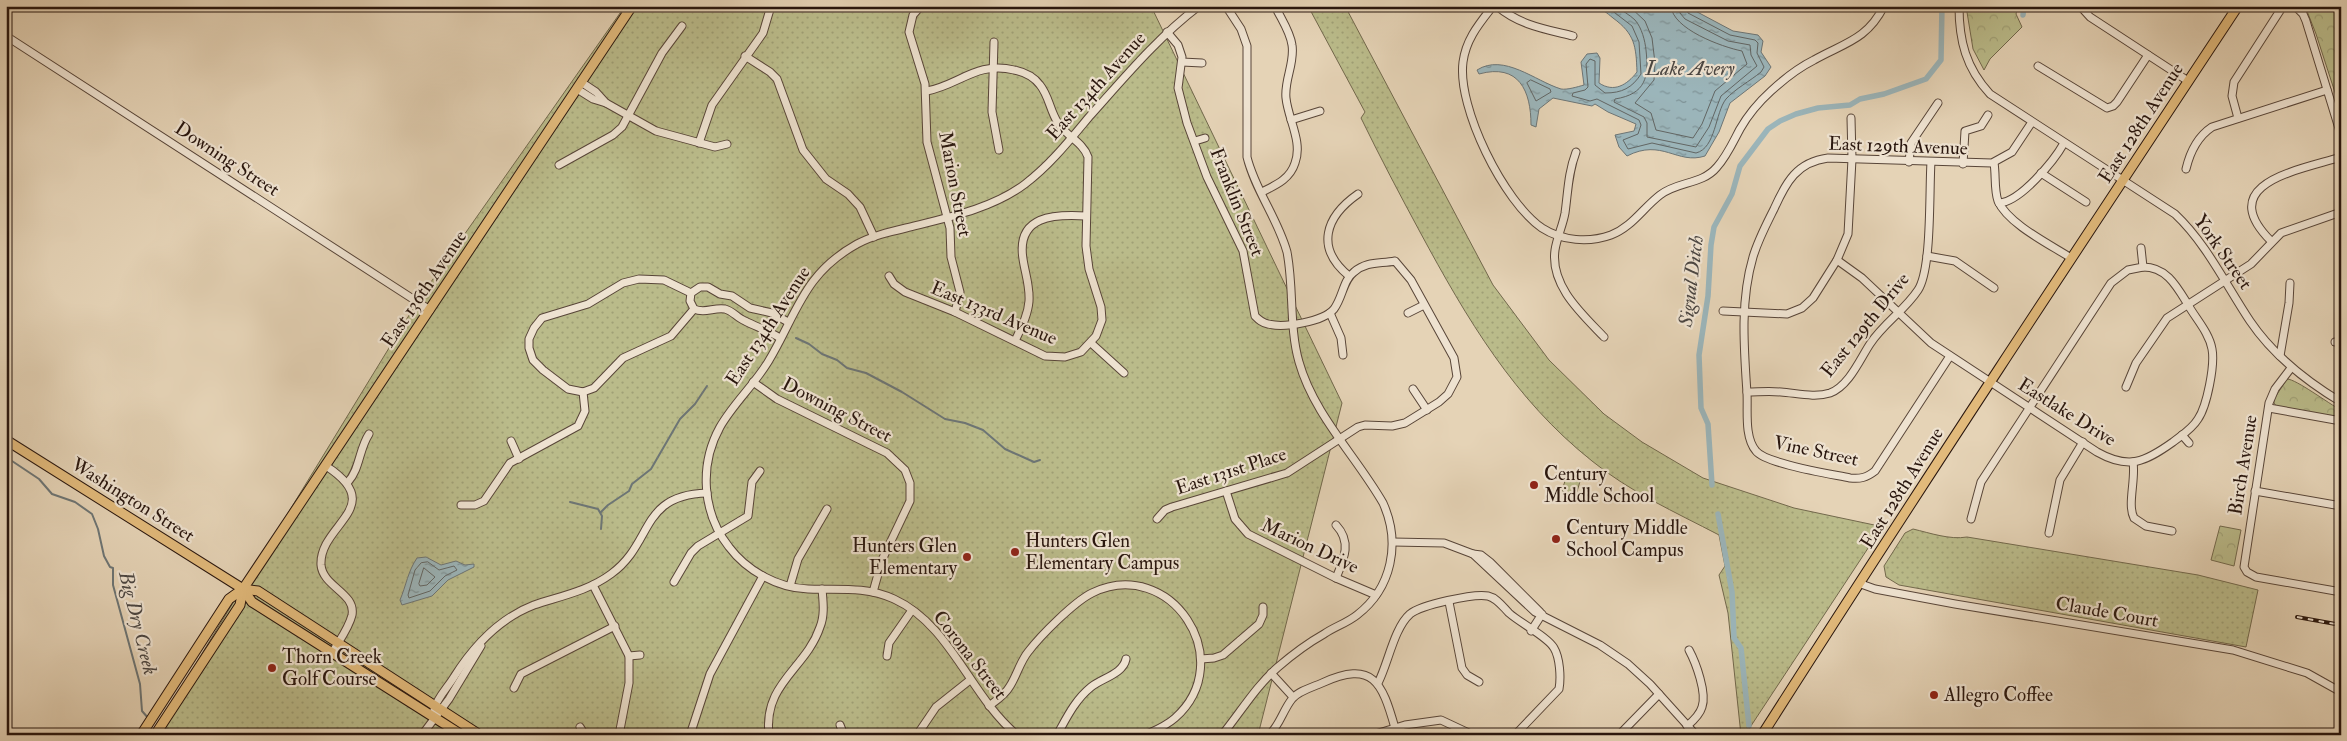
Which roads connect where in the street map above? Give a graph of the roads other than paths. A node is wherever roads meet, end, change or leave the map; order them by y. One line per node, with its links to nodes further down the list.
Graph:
1 (632, 6): 27 (main road, East 136th Avenue)
2 (771, 6): 21 (street)
3 (921, 6): 29 (street, Marion Street)
4 (1199, 6): 16 (street, East 134th Avenue)
5 (1226, 6): 57 (street)
6 (1274, 6): 36 (street)
7 (1493, 6): 65 (street)
8 (1497, 6): 18 (street)
9 (1884, 6): 65 (street)
10 (1959, 6): 37 (street, York Street)
11 (2080, 6): 20 (street)
12 (2238, 6): 26 (main road, East 128th Avenue)
13 (2283, 6): 35 (street)
14 (2295, 6): 28 (street)
15 (682, 26): 33 (street)
16 (1168, 32): 22 (street, Franklin Street); 39 (street, East 134th Avenue)
17 (6, 36): 81 (street, Downing Street)
18 (1573, 36)
19 (994, 42): 25 (street)
20 (2148, 55): 24 (street); 26 (street)
21 (745, 56): 42 (street); 64 (street)
22 (1182, 62): 23 (street); 41 (street, Franklin Street)
23 (1202, 63)
24 (2038, 66)
25 (993, 68): 29 (street); 39 (street); 45 (street)
26 (2188, 81): 56 (main road, East 128th Avenue)
27 (579, 86): 33 (street); 81 (main road, East 136th Avenue)
28 (2327, 90): 35 (street); 38 (street)
29 (927, 91): 63 (street, Marion Street)
30 (1938, 103): 49 (street)
31 (1320, 110): 36 (street)
32 (1988, 115): 52 (street)
33 (628, 117): 42 (street); 53 (street)
34 (1851, 118): 48 (street)
35 (2238, 118): 54 (street)
36 (1291, 120): 57 (street)
37 (2032, 122): 44 (street, York Street); 51 (street, East 129th Avenue)
38 (2341, 135)
39 (1072, 138): 62 (street); 63 (street, East 134th Avenue)
40 (1205, 138): 41 (street)
41 (1195, 141): 89 (street, Franklin Street)
42 (699, 143): 43 (street)
43 (727, 144)
44 (2064, 144): 55 (street); 56 (street, York Street)
45 (999, 150)
46 (1576, 152): 65 (street)
47 (2341, 157): 66 (street)
48 (1852, 159): 49 (street, East 129th Avenue); 70 (street); 84 (street, East 129th Avenue)
49 (1909, 162): 50 (street, East 129th Avenue)
50 (1931, 162): 52 (street, East 129th Avenue); 68 (street, East 129th Drive)
51 (1994, 163): 52 (street, East 129th Avenue); 60 (street)
52 (1963, 164)
53 (558, 165)
54 (2186, 169)
55 (2041, 173): 59 (street, East 128th Avenue); 60 (street)
56 (2124, 179): 69 (main road, East 128th Avenue); 74 (street, York Street)
57 (1262, 192): 89 (street)
58 (1358, 194): 73 (street)
59 (2086, 202)
60 (1999, 203): 69 (street)
61 (2341, 212): 66 (street)
62 (1086, 216): 92 (street); 93 (street)
63 (948, 217): 64 (street, East 134th Avenue); 83 (street, Marion Street)
64 (874, 237): 88 (street, East 134th Avenue)
65 (1560, 237): 90 (street)
66 (2271, 241): 74 (street)
67 (2141, 248): 71 (street)
68 (1927, 256): 76 (street); 87 (street, East 129th Drive)
69 (2071, 258): 100 (main road, East 128th Avenue)
70 (1837, 260): 84 (street); 87 (street, Eastlake Drive)
71 (2143, 266): 78 (street, Eastlake Drive); 106 (street)
72 (889, 276): 83 (street, East 133rd Avenue)
73 (1349, 276): 79 (street, East 131st Place); 85 (street)
74 (2225, 282): 78 (street); 96 (street, York Street)
75 (2290, 283): 96 (street)
76 (1994, 288)
77 (691, 294): 80 (street); 88 (street); 103 (street)
78 (2187, 304): 101 (street); 111 (street, Eastlake Drive)
79 (1424, 305): 86 (street); 108 (street, East 131st Place)
80 (694, 309): 91 (street); 103 (street)
81 (430, 310): 120 (main road, East 136th Avenue)
82 (1723, 311): 84 (street)
83 (955, 312): 92 (street, East 133rd Avenue)
84 (1745, 312): 104 (street, East 129th Avenue)
85 (1330, 313): 89 (street, Franklin Street); 94 (street)
86 (1408, 313)
87 (1897, 313): 95 (street, Eastlake Drive); 104 (street, East 129th Drive)
88 (788, 322): 91 (street, East 134th Avenue)
89 (1294, 324): 112 (street)
90 (1604, 337)
91 (780, 338): 99 (street, East 134th Avenue)
92 (1015, 341): 93 (street, East 133rd Avenue)
93 (1091, 343): 98 (street)
94 (1343, 355)
95 (1950, 356): 100 (street, Eastlake Drive); 117 (street, Vine Street)
96 (2280, 356): 97 (street, York Street)
97 (2291, 368): 105 (street, York Street); 107 (street, Birch Avenue)
98 (1124, 373)
99 (753, 382): 125 (street, East 134th Avenue); 144 (street, Downing Street)
100 (1990, 383): 106 (street, Eastlake Drive); 139 (main road, East 128th Avenue)
101 (2126, 387)
102 (1413, 388): 108 (street)
103 (583, 392): 118 (street)
104 (1747, 392): 117 (street, East 129th Avenue)
105 (2341, 402)
106 (2029, 408): 115 (street, Eastlake Drive); 130 (street)
107 (2268, 408): 109 (street); 124 (street, Birch Avenue)
108 (1427, 410): 112 (street, East 131st Place)
109 (2341, 421)
110 (369, 434): 122 (street)
111 (2182, 435): 116 (street); 119 (street, Eastlake Drive)
112 (1340, 438): 123 (street, East 131st Place); 135 (street)
113 (6, 440): 142 (main road, Washington Street)
114 (511, 441): 118 (street)
115 (2083, 442): 119 (street, Eastlake Drive); 134 (street)
116 (2189, 444)
117 (1753, 447)
118 (519, 459): 126 (street)
119 (2133, 462): 132 (street)
120 (326, 466): 122 (street); 142 (main road, East 136th Avenue)
121 (760, 471): 133 (street)
122 (348, 482): 153 (street)
123 (1226, 491): 129 (street, East 131st Place); 137 (street, Marion Drive)
124 (2255, 491): 127 (street); 145 (street, Birch Avenue)
125 (706, 493): 133 (street, Corona Street); 140 (street)
126 (461, 505)
127 (2341, 506)
128 (827, 509): 141 (street)
129 (1157, 519)
130 (1971, 519)
131 (1336, 526): 137 (street)
132 (2172, 531)
133 (720, 533): 136 (street, Corona Street); 138 (street)
134 (2050, 533)
135 (1393, 542): 146 (street); 150 (street)
136 (763, 576): 141 (street, Corona Street); 185 (street)
137 (1336, 578): 146 (street, Marion Drive)
138 (674, 582)
139 (1861, 584): 166 (street, Claude Court); 197 (main road, East 128th Avenue)
140 (594, 585): 151 (street); 170 (street)
141 (790, 586): 143 (street, Corona Street)
142 (244, 589): 153 (main road, Washington Street); 155 (main road, Washington Street); 178 (main road, East 136th Avenue); 179 (main road, East 136th Avenue)
143 (822, 589): 144 (street, Corona Street); 186 (street)
144 (873, 592): 149 (street, Corona Street)
145 (2341, 592)
146 (1376, 595): 161 (street)
147 (1449, 602): 152 (street); 163 (street); 164 (street)
148 (1263, 607): 159 (street)
149 (912, 610): 158 (street); 162 (street, Corona Street)
150 (1542, 614): 152 (street); 167 (street)
151 (615, 626): 157 (street); 165 (street)
152 (1531, 631): 195 (street)
153 (338, 643): 155 (street); 170 (main road, Washington Street)
154 (1689, 650): 173 (street)
155 (332, 653): 171 (main road, Washington Street)
156 (640, 655): 157 (street)
157 (629, 656): 184 (street)
158 (887, 656)
159 (1201, 658): 169 (street); 190 (street)
160 (1126, 659): 189 (street)
161 (1271, 674): 168 (street); 191 (street)
162 (970, 680): 169 (street, Corona Street); 188 (street)
163 (1479, 682)
164 (1378, 683): 168 (street); 175 (street)
165 (514, 688)
166 (2341, 692)
167 (1659, 694): 173 (street); 196 (street)
168 (1293, 697): 192 (street)
169 (988, 706): 176 (street, Corona Street)
170 (438, 709): 171 (street); 182 (main road, Washington Street)
171 (434, 717): 180 (street); 181 (main road, Washington Street)
172 (840, 724): 187 (street)
173 (1687, 726): 177 (street)
174 (580, 727): 183 (street)
175 (1395, 728): 193 (street); 194 (street)
176 (1014, 734)
177 (1697, 734)
178 (141, 735)
179 (155, 735)
180 (422, 735)
181 (462, 735)
182 (480, 735)
183 (584, 735)
184 (619, 735)
185 (690, 735)
186 (768, 735)
187 (844, 735)
188 (917, 735)
189 (1057, 735)
190 (1145, 735)
191 (1222, 735)
192 (1269, 735)
193 (1372, 735)
194 (1472, 735)
195 (1515, 735)
196 (1619, 735)
197 (1762, 735)

